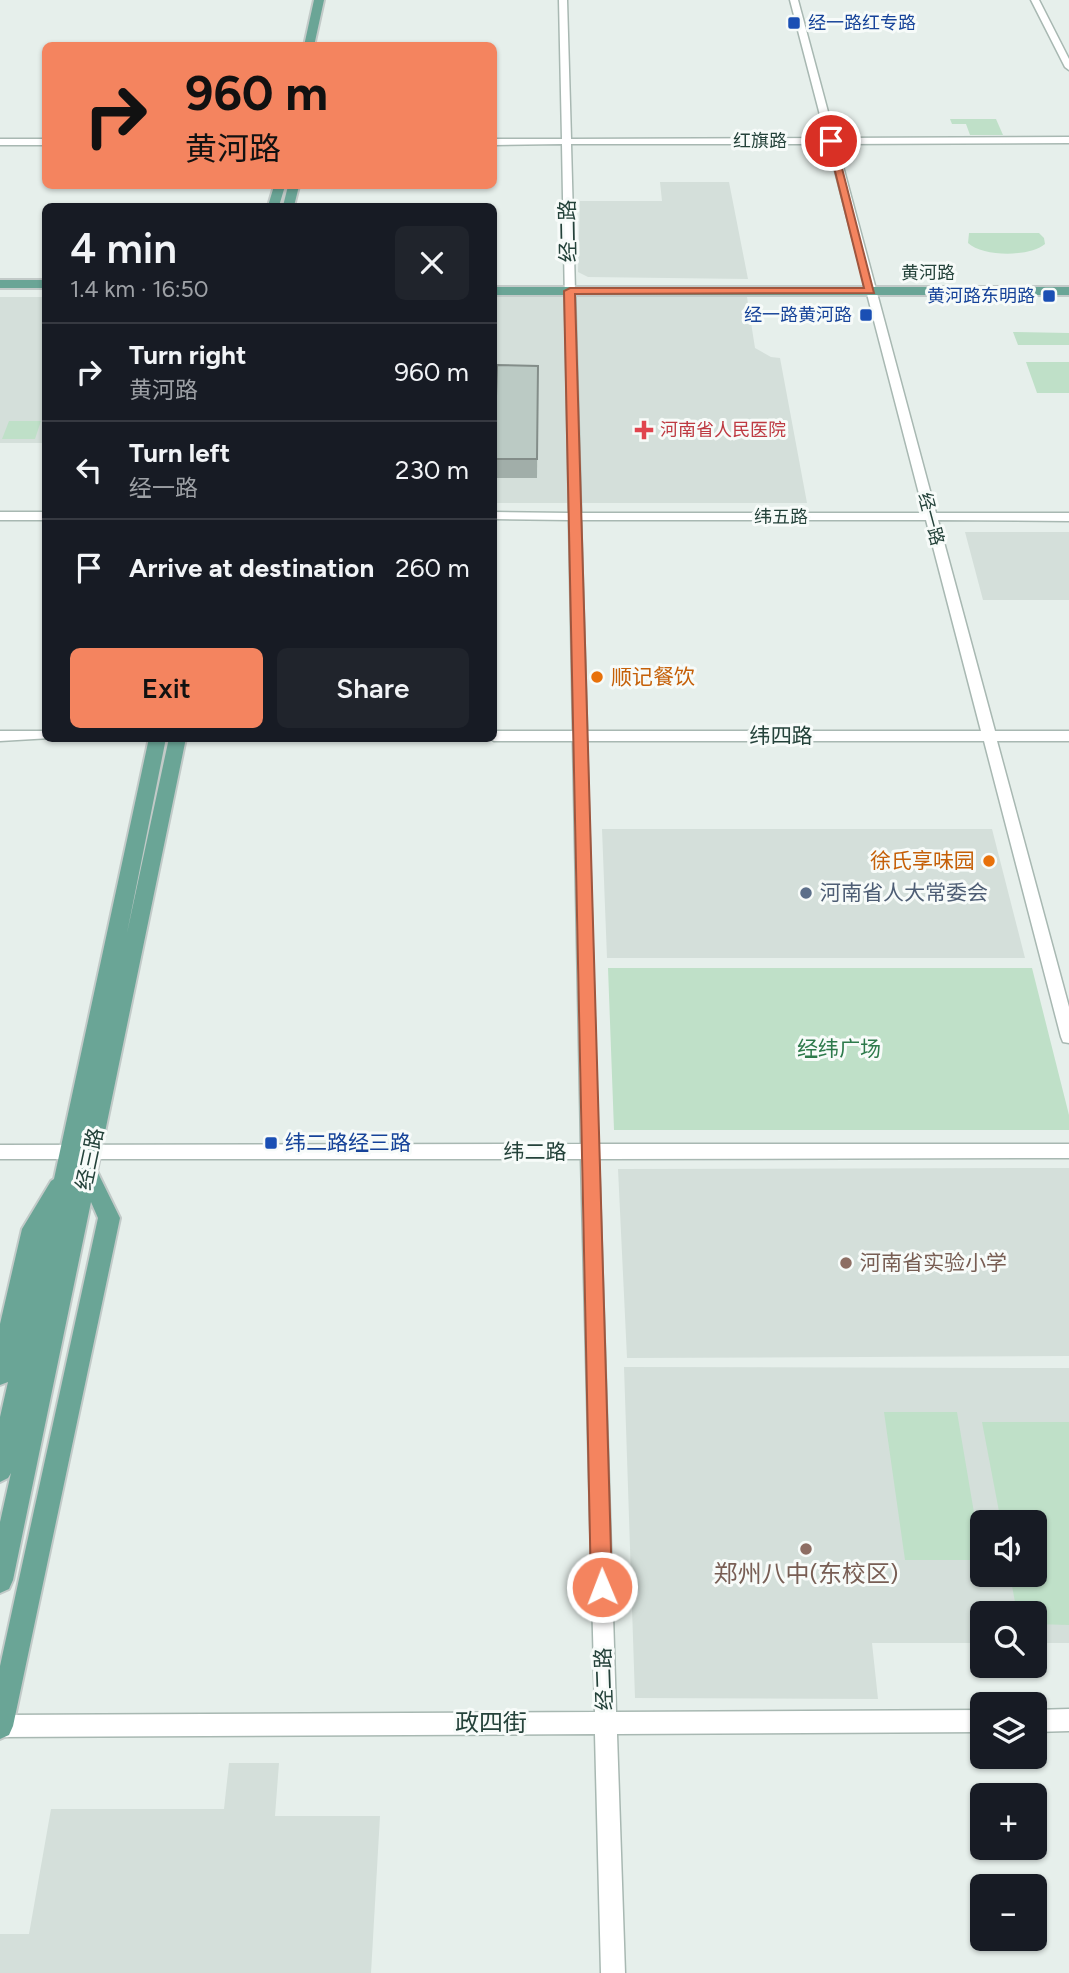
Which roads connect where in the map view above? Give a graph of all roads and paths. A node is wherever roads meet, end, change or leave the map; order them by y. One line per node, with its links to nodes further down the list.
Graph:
1 (319, 0): 7 (main road)
2 (331, 0): 6 (main road)
3 (563, 0): 10 (street, 经二路)
4 (794, 0): 11 (street, 经一路)
5 (1035, 0): 8 (street)
6 (328, 11)
7 (310, 42)
8 (1069, 67)
9 (1069, 140): 11 (street, 红旗路)
10 (566, 141): 11 (street, 红旗路); 14 (street, 红旗路); 19 (street, 经二路)
11 (831, 141): 20 (street, 经一路)
12 (0, 142): 13 (street)
13 (42, 142)
14 (497, 142)
15 (497, 283): 19 (main road, 黄河路)
16 (1069, 283): 20 (main road, 黄河路)
17 (0, 284): 18 (main road)
18 (42, 284)
19 (570, 287): 20 (main road, 黄河路); 23 (main road, 黄河路); 28 (street, 经二路)
20 (869, 287): 24 (main road, 黄河路); 29 (street, 经一路)
21 (0, 291): 22 (main road)
22 (42, 291)
23 (497, 291)
24 (1069, 291)
25 (0, 516): 26 (street)
26 (42, 516)
27 (497, 516): 28 (street, 纬五路)
28 (575, 516): 29 (street, 纬五路); 34 (street, 经二路)
29 (930, 517): 30 (street, 纬五路); 35 (street, 经一路)
30 (1069, 517)
31 (0, 736): 32 (street)
32 (42, 736)
33 (497, 736): 34 (street, 纬四路)
34 (580, 736): 35 (street, 纬四路); 42 (street, 经二路)
35 (989, 736): 36 (street, 纬四路); 39 (street, 经一路)
36 (1069, 736)
37 (157, 742): 43 (main road, 经三路)
38 (177, 742): 43 (main road, 经三路)
39 (1069, 1037)
40 (1069, 1151): 42 (street, 纬二路)
41 (0, 1152): 43 (street, 纬二路)
42 (589, 1152): 43 (street, 纬二路); 50 (street, 经二路)
43 (79, 1162): 44 (main road); 45 (main road, 经三路); 46 (main road, 经三路); 51 (main road)
44 (0, 1374)
45 (0, 1470)
46 (0, 1580)
47 (1069, 1720): 49 (street)
48 (970, 1721): 50 (street, 政四街)
49 (1047, 1721)
50 (606, 1723): 51 (street, 政四街); 52 (street, 经二路)
51 (0, 1726)
52 (613, 1973)

